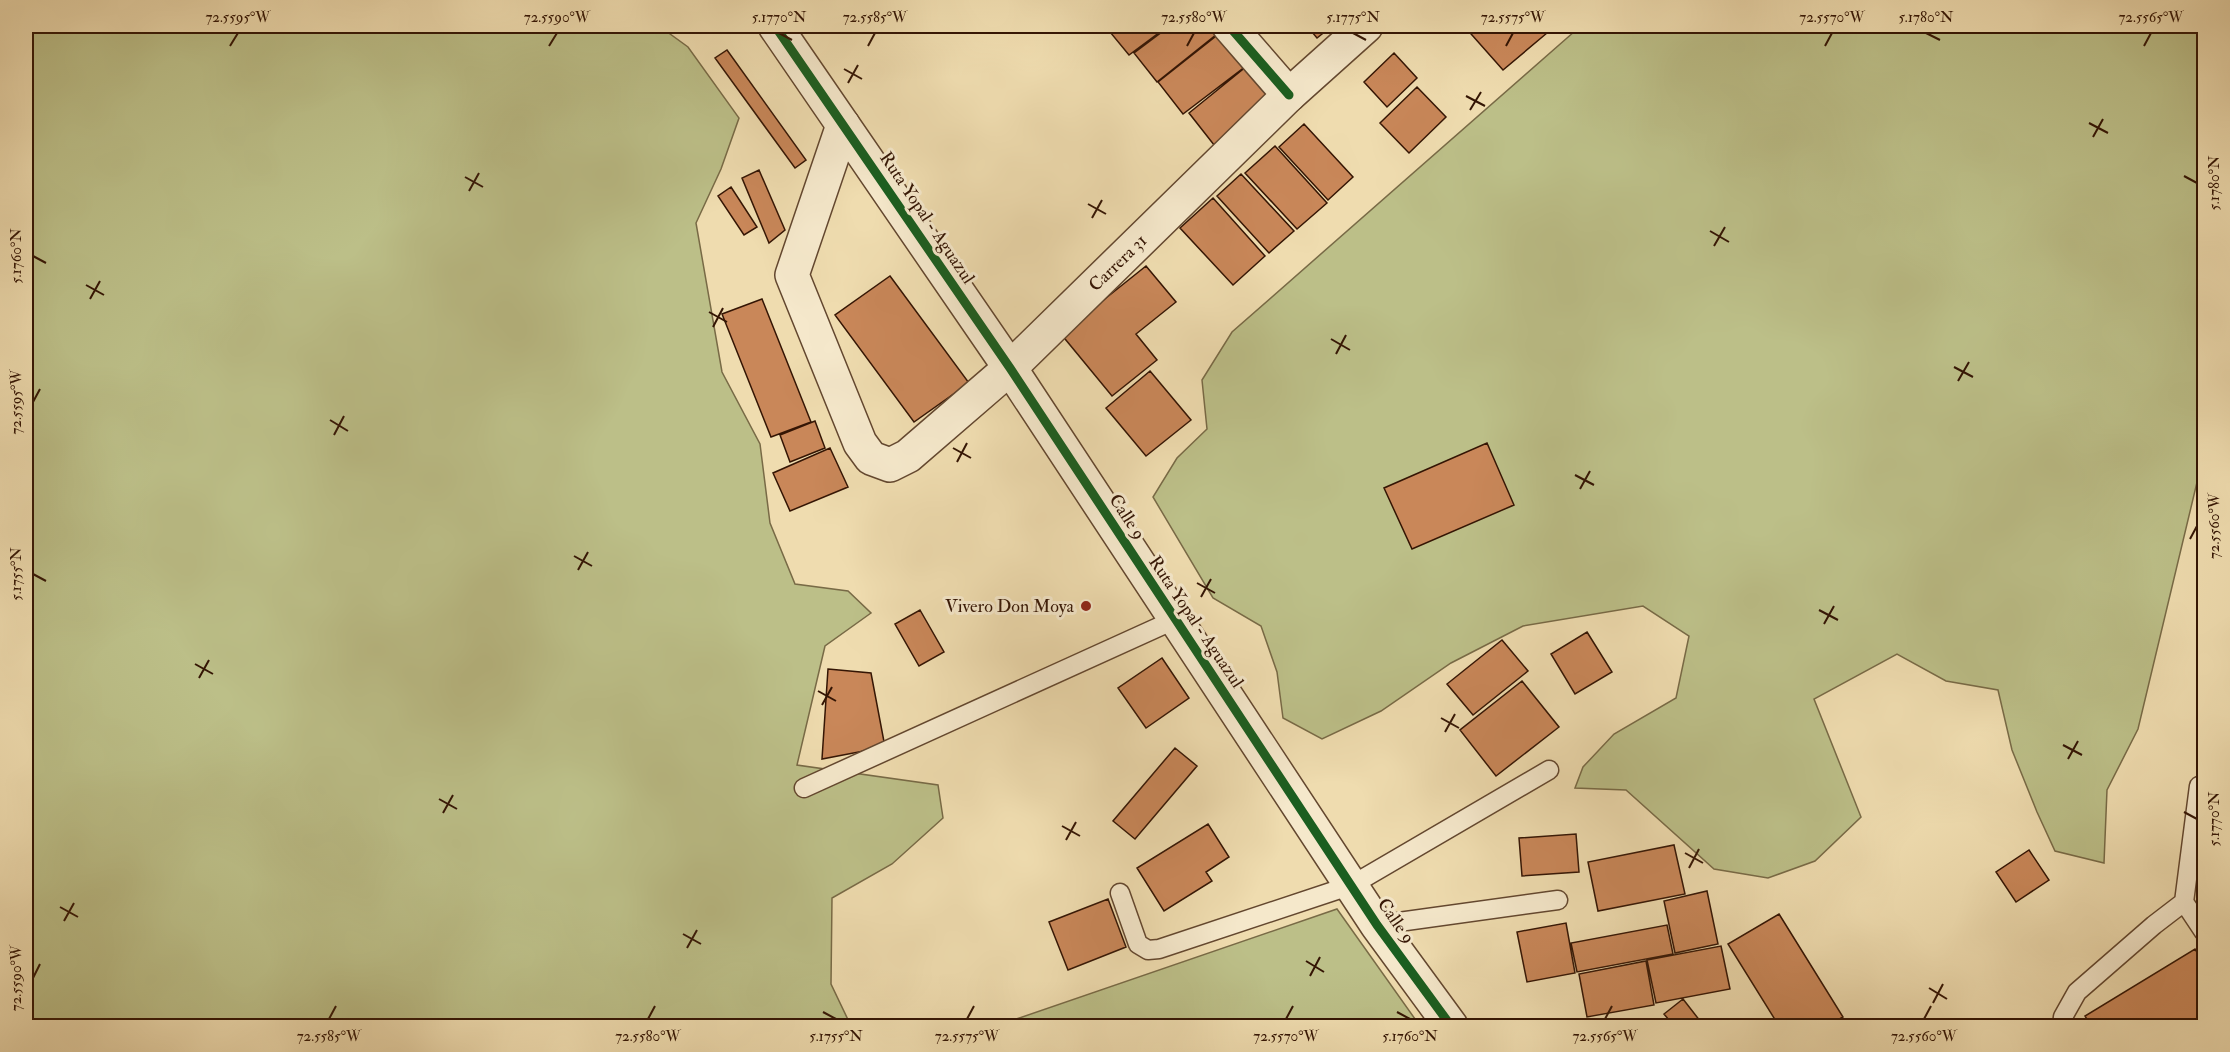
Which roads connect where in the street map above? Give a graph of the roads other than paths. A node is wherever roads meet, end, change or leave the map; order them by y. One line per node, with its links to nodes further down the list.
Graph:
1 (775, 26): 5 (lane, Ruta Yopal - Aguazul)
2 (1229, 26): 4 (street)
3 (1366, 26): 4 (street, Carrera 31)
4 (1289, 95): 6 (street, Carrera 31)
5 (843, 125): 6 (lane, Ruta Yopal - Aguazul); 6 (street, Carrera 31)
6 (1010, 369): 7 (lane, Ruta Yopal - Aguazul)
7 (1174, 620): 10 (lane); 11 (lane, Ruta Yopal - Aguazul)
8 (1549, 770): 11 (lane)
9 (2199, 786): 14 (lane)
10 (804, 788)
11 (1352, 885): 12 (lane); 15 (lane, Ruta Yopal - Aguazul)
12 (1120, 893)
13 (1558, 900): 15 (lane)
14 (2184, 902): 16 (lane); 18 (lane)
15 (1377, 925): 17 (lane, Ruta Yopal - Aguazul)
16 (2205, 932)
17 (1451, 1026)
18 (2062, 1026)

